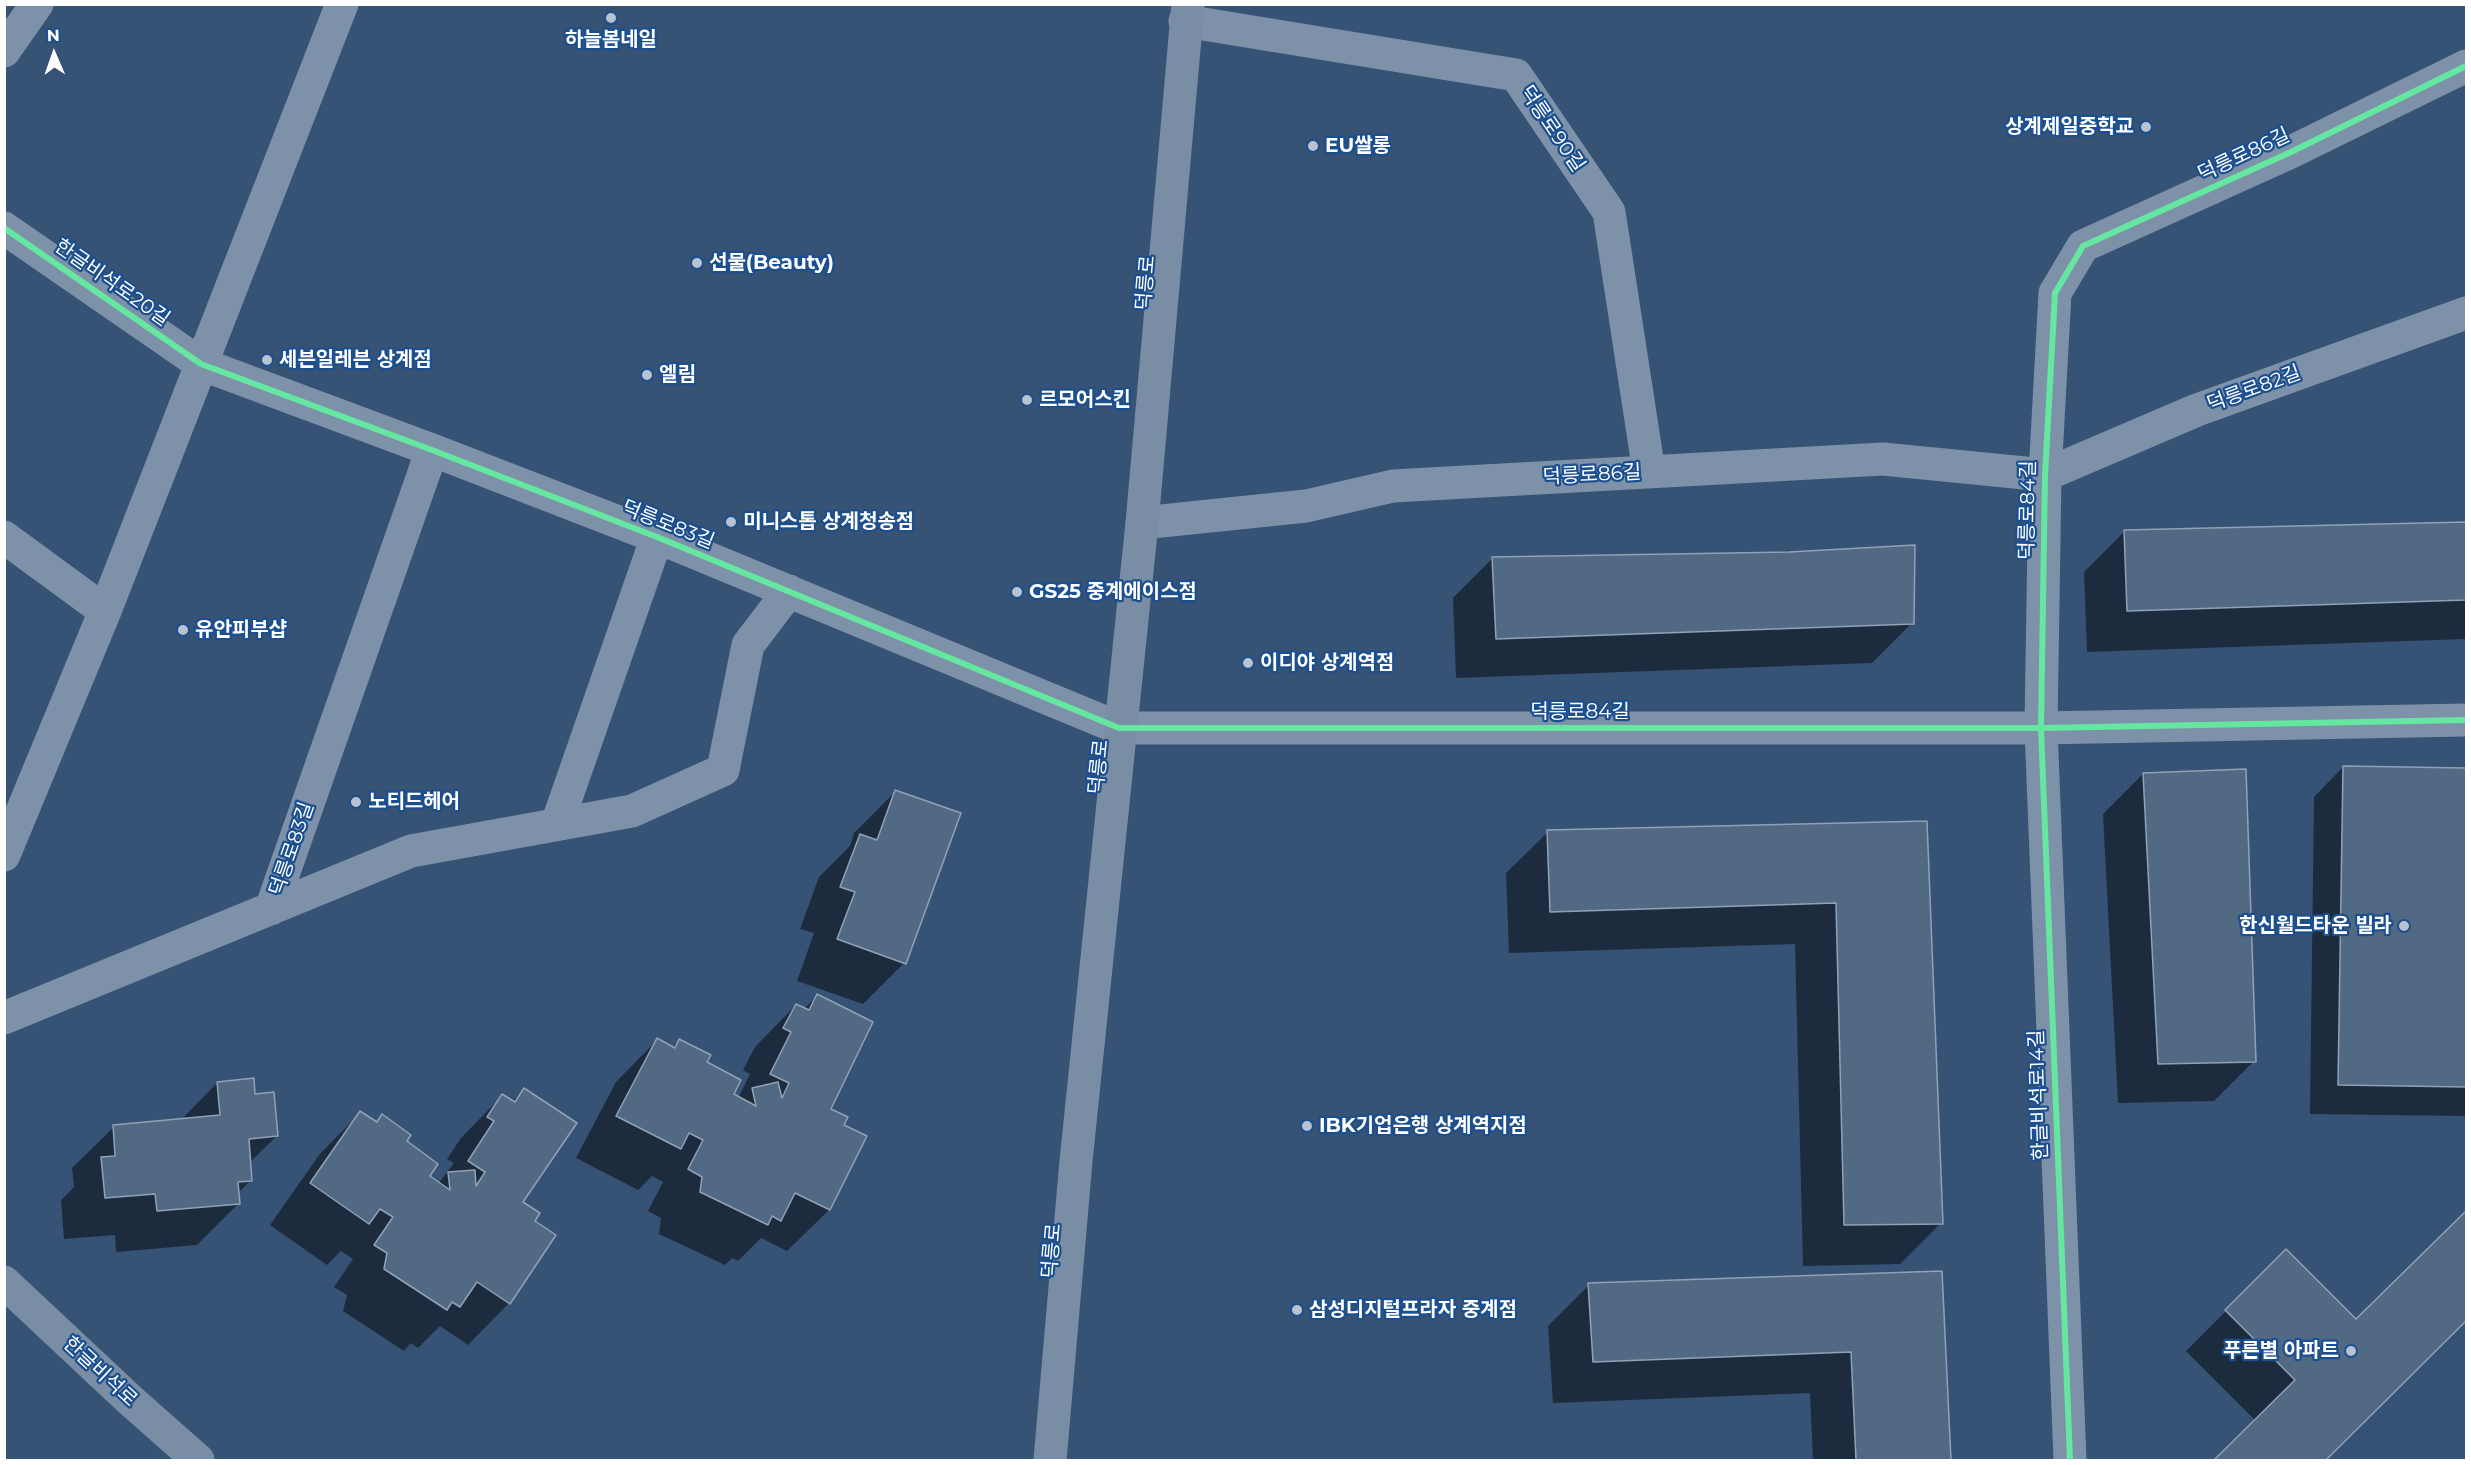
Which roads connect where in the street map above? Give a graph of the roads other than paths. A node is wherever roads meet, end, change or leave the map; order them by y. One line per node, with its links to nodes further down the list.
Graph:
1 (38, 4): 4 (street)
2 (342, 4): 9 (street)
3 (1187, 13): 11 (street, 덕릉로90길); 13 (main road, 덕릉로)
4 (4, 51)
5 (2466, 66): 7 (street, 덕릉로86길)
6 (4, 228): 9 (street, 한글비석로20길)
7 (2055, 293): 12 (street, 덕릉로84길)
8 (2466, 313): 12 (street, 덕릉로82길)
9 (201, 364): 10 (street, 덕릉로83길); 17 (street)
10 (432, 450): 15 (street, 덕릉로83길); 23 (street, 덕릉로83길)
11 (1649, 472): 12 (street, 덕릉로86길); 13 (street, 덕릉로86길)
12 (2045, 475): 20 (street, 덕릉로84길)
13 (1142, 523): 19 (main road, 덕릉로)
14 (4, 537): 17 (street)
15 (657, 537): 16 (street, 덕릉로83길); 21 (street, 덕릉로83길)
16 (789, 591): 19 (street, 덕릉로83길); 21 (street, 덕릉로83길)
17 (105, 611): 22 (street)
18 (2466, 720): 20 (street, 덕릉로84길)
19 (1119, 728): 20 (street, 덕릉로84길); 27 (main road, 덕릉로)
20 (2041, 728): 28 (street, 한글비석로14길)
21 (557, 824): 23 (street, 덕릉로83길)
22 (4, 855)
23 (271, 909): 24 (street, 덕릉로83길)
24 (4, 1018)
25 (4, 1282): 26 (main road, 한글비석로)
26 (198, 1461)
27 (1050, 1461)
28 (2070, 1461)

